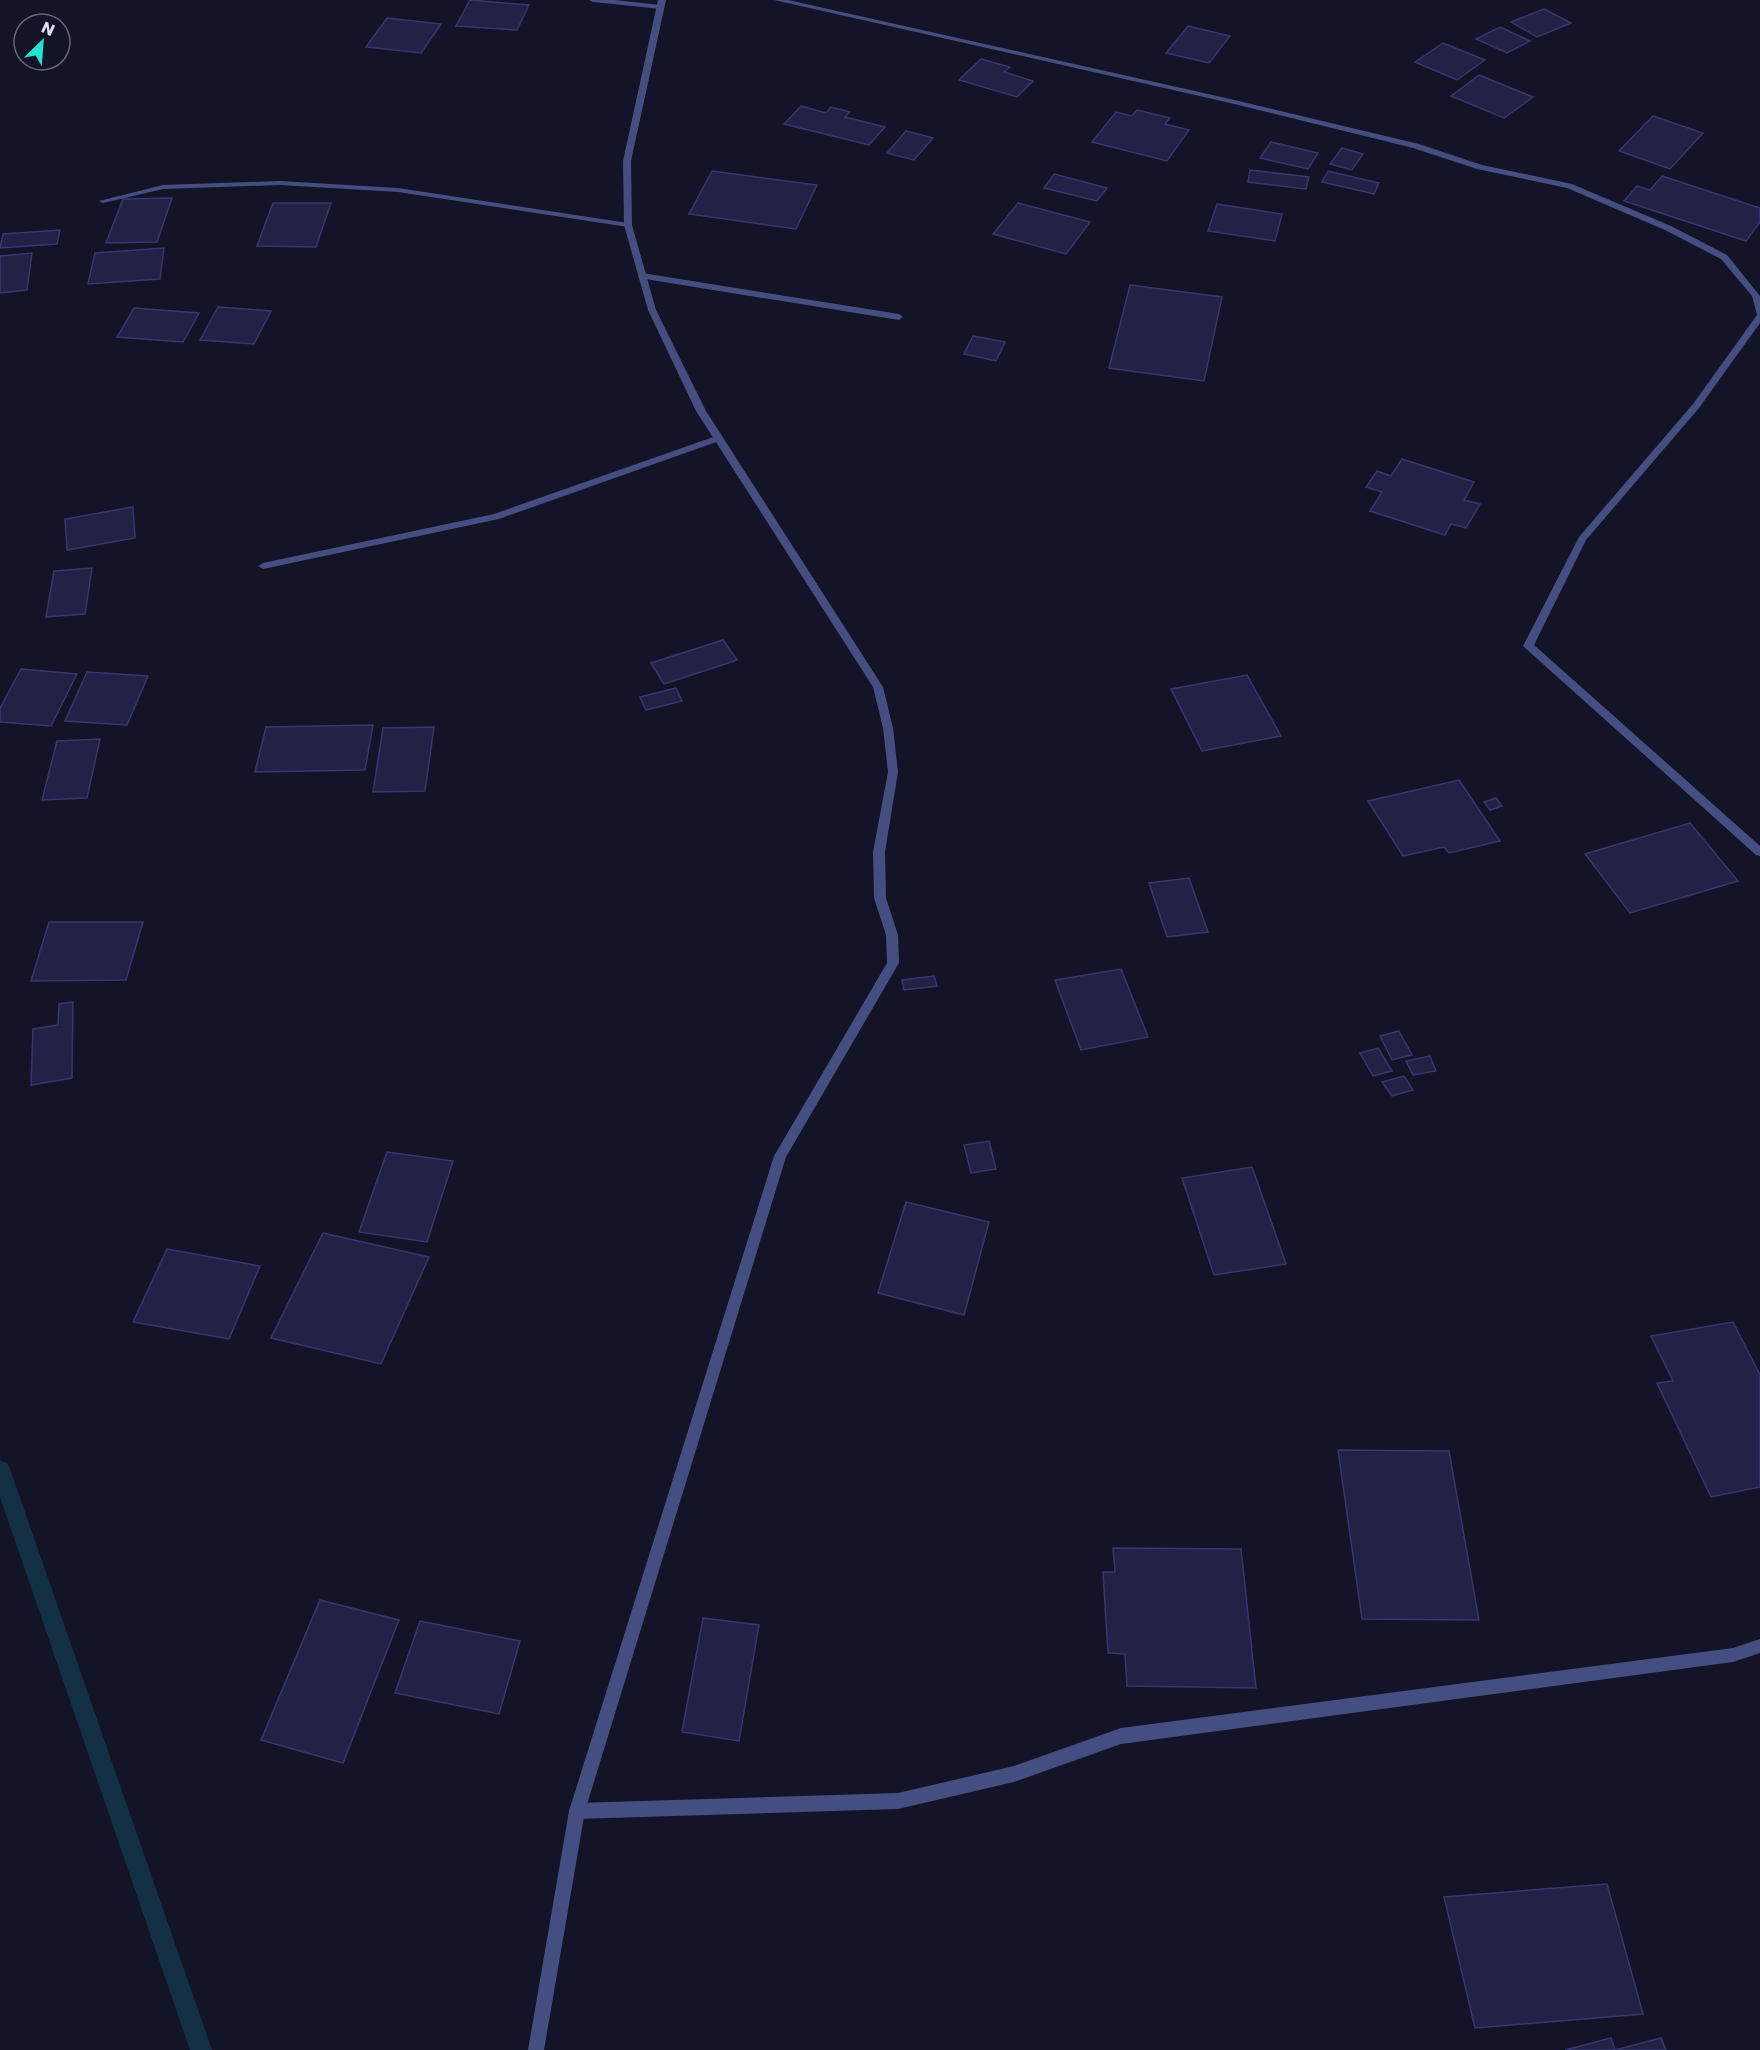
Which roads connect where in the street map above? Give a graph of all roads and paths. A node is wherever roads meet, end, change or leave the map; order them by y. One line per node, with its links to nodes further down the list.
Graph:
1 (593, 0): 3 (street)
2 (777, 0): 7 (street)
3 (661, 4): 5 (street)
4 (103, 201): 5 (street)
5 (628, 225): 6 (street)
6 (642, 276): 8 (street); 9 (street)
7 (1760, 315): 11 (street)
8 (899, 317)
9 (719, 438): 10 (street); 13 (street)
10 (263, 566)
11 (1760, 852)
12 (1760, 1646): 13 (street)
13 (577, 1811): 14 (street)
14 (536, 2050)

